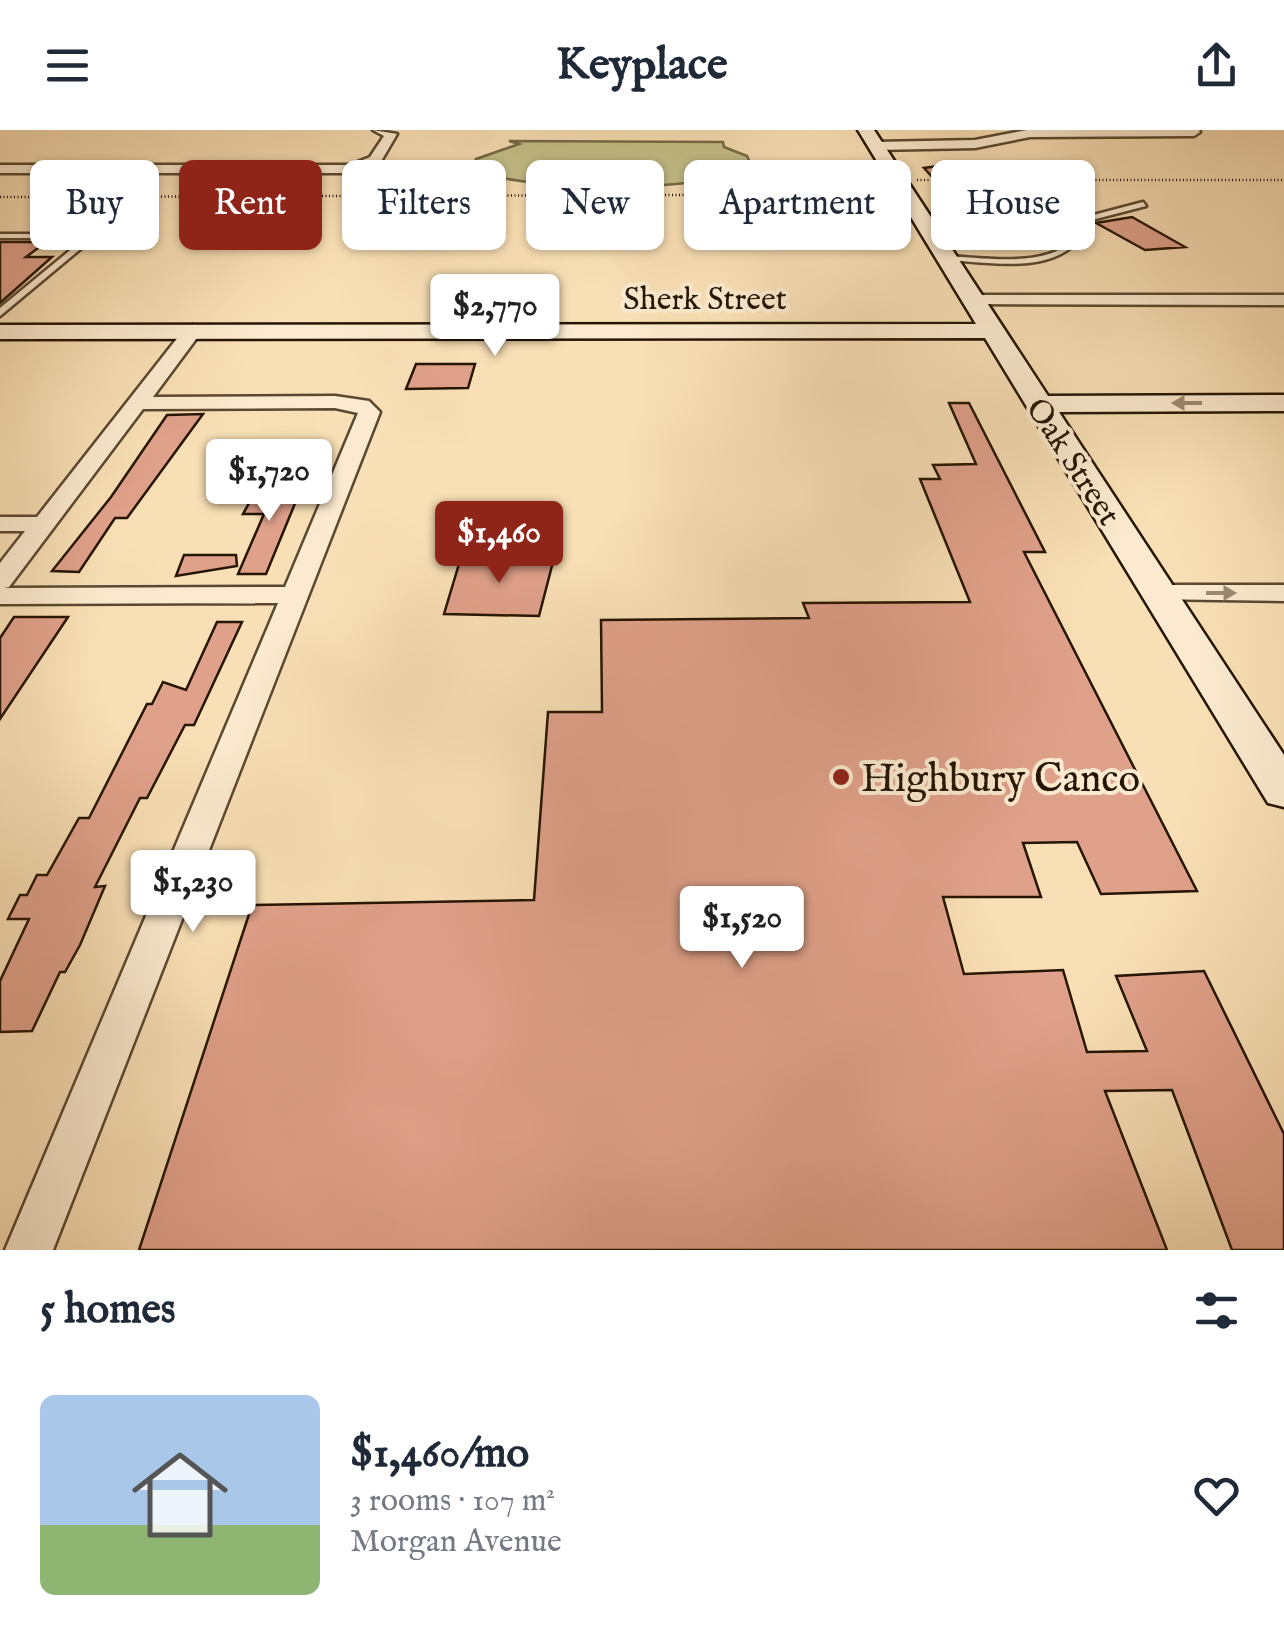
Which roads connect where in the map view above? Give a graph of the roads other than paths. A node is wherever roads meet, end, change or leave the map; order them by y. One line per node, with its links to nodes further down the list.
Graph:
1 (378, 130): 4 (street)
2 (1194, 132): 3 (street)
3 (871, 138): 7 (main road, Oak Street)
4 (0, 169)
5 (1143, 204): 7 (lane)
6 (0, 236): 10 (lane)
7 (945, 258): 8 (main road, Oak Street)
8 (971, 300): 9 (street); 11 (main road, Oak Street)
9 (1284, 300)
10 (0, 313)
11 (991, 331): 13 (main road, Sherk Street); 16 (main road, Oak Street)
12 (0, 332): 13 (main road, Sherk Street)
13 (193, 332): 14 (street)
14 (138, 403): 18 (street); 22 (street)
15 (1284, 403): 16 (main road, one-way to 16)
16 (1037, 404): 21 (main road, Oak Street)
17 (0, 524): 18 (street)
18 (44, 524): 19 (street)
19 (0, 582)
20 (1284, 592): 21 (street, one-way to 20)
21 (1158, 593): 24 (main road, Oak Street)
22 (295, 594): 23 (street); 25 (street)
23 (0, 596)
24 (1284, 791)
25 (29, 1250)

